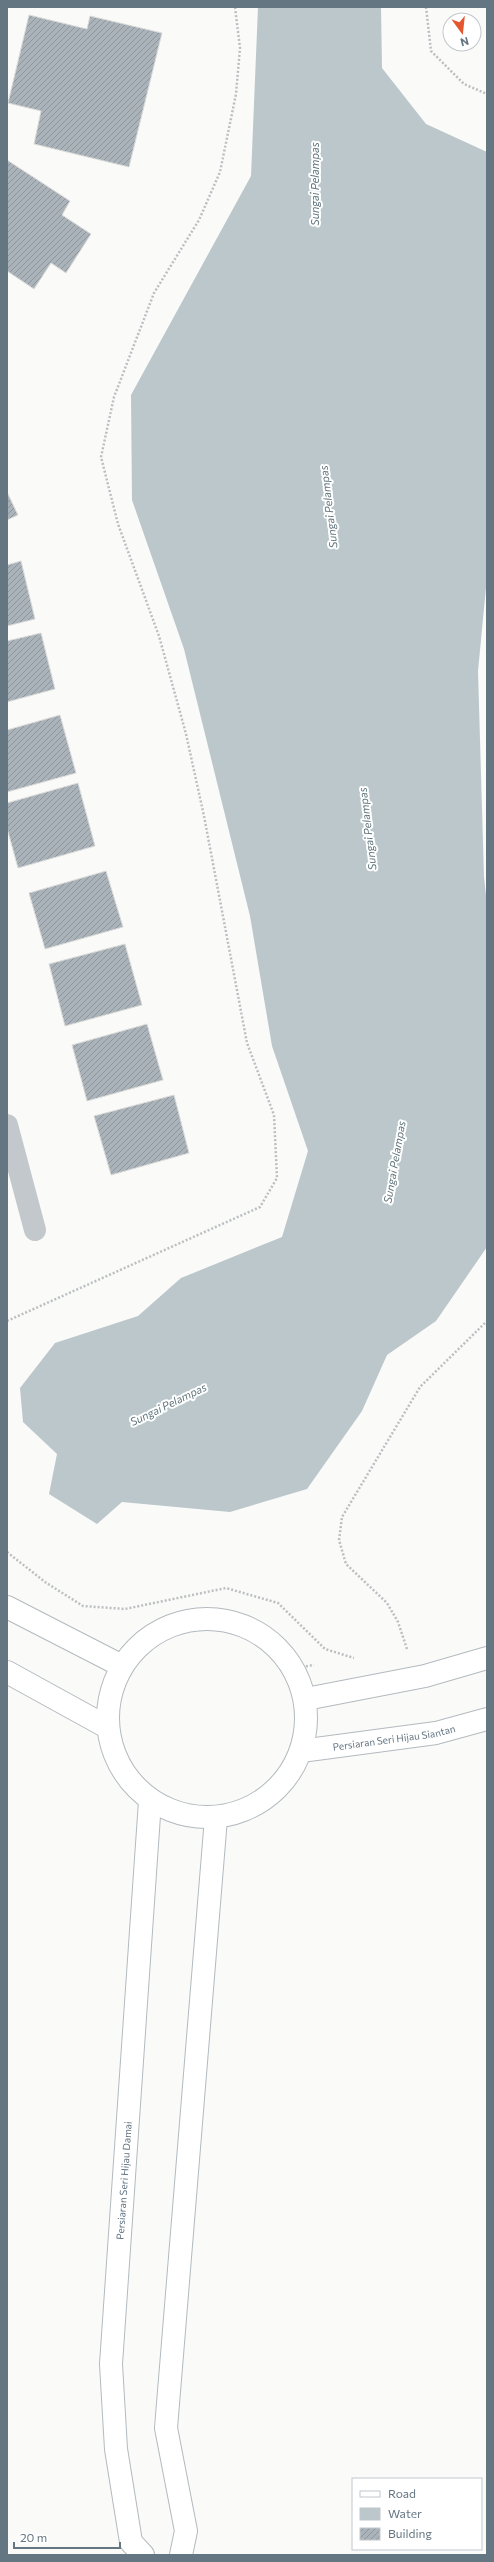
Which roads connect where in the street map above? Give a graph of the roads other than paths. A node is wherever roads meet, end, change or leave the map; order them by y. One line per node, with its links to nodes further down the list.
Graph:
1 (7, 1126): 2 (street)
2 (35, 1230)
3 (7, 1607): 5 (street)
4 (487, 1658): 7 (street)
5 (122, 1666): 7 (street); 9 (street)
6 (7, 1672): 9 (street)
7 (306, 1699): 10 (street)
8 (487, 1719): 10 (street, Persiaran Seri Hijau Siantan)
9 (107, 1726): 11 (street)
10 (301, 1751): 12 (street)
11 (150, 1801): 12 (street); 13 (street, Persiaran Seri Hijau Damai)
12 (216, 1818): 14 (street)
13 (143, 2555)
14 (181, 2555)

